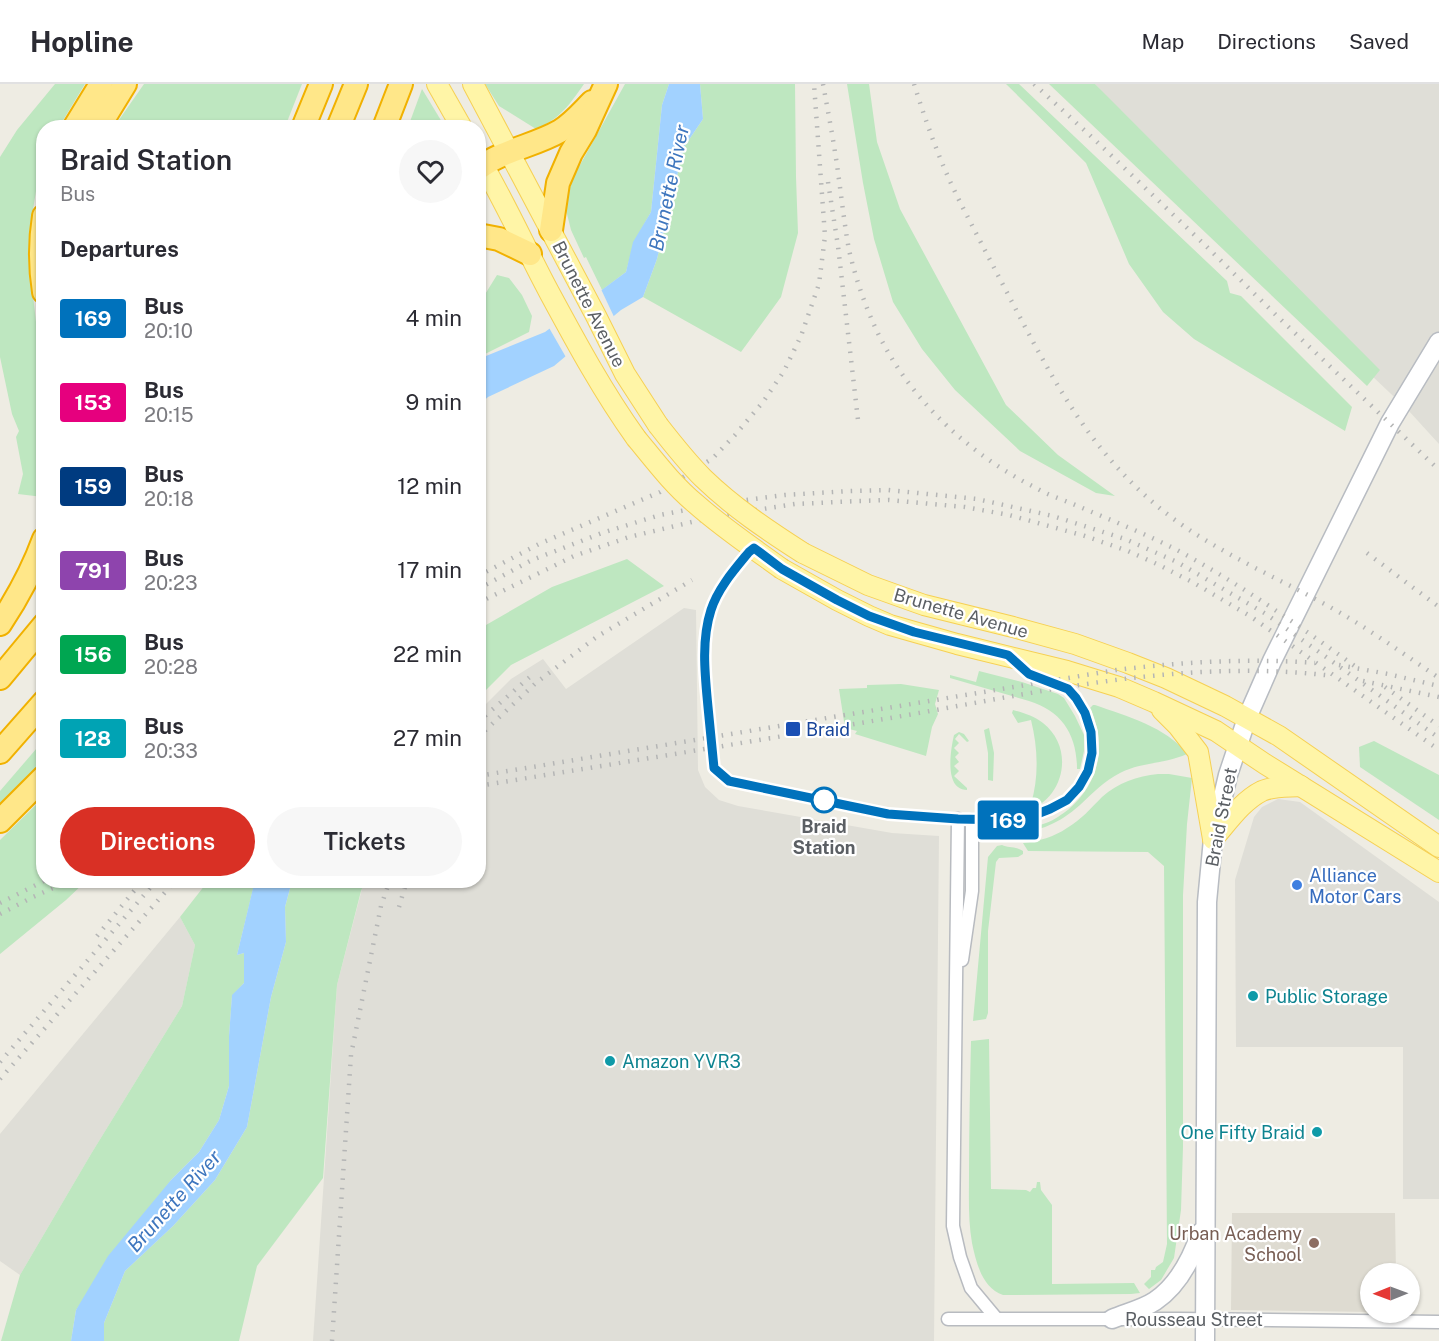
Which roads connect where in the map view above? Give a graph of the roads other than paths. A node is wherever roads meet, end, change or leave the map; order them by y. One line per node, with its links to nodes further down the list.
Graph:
1 (101, 84): 9 (highway)
2 (125, 84): 10 (highway)
3 (321, 84): 11 (highway)
4 (356, 84): 12 (highway)
5 (401, 84): 13 (highway)
6 (437, 84): 14 (main road)
7 (472, 84): 15 (main road, Brunette Avenue)
8 (605, 87): 15 (highway); 18 (highway)
9 (79, 120)
10 (103, 120)
11 (306, 120)
12 (341, 120)
13 (387, 120)
14 (457, 120)
15 (509, 152): 16 (highway); 18 (main road, Brunette Avenue)
16 (486, 161)
17 (486, 174): 20 (main road, Brunette Avenue)
18 (551, 230): 28 (main road, Brunette Avenue, bridge)
19 (486, 237): 20 (highway)
20 (530, 254): 26 (main road, Brunette Avenue, bridge)
21 (1439, 342): 28 (main road, Braid Street)
22 (36, 559): 23 (highway)
23 (0, 624)
24 (36, 635): 25 (highway)
25 (0, 678)
26 (1154, 702): 29 (main road, Brunette Avenue); 36 (main road)
27 (36, 711): 30 (highway)
28 (1247, 718): 29 (main road, Braid Street); 37 (main road, Brunette Avenue)
29 (1237, 745): 32 (main road, Brunette Avenue); 36 (main road, Braid Street)
30 (0, 752)
31 (36, 785): 34 (highway)
32 (1301, 786): 36 (main road); 38 (main road, Brunette Avenue)
33 (958, 819): 39 (street)
34 (0, 820)
35 (972, 820): 39 (street)
36 (1213, 839): 40 (main road, Braid Street)
37 (1439, 847)
38 (1439, 872)
39 (955, 1012): 41 (street)
40 (1205, 1222): 43 (main road); 44 (main road, Braid Street)
41 (996, 1318): 42 (street, Rousseau Street); 43 (street, Rousseau Street)
42 (948, 1319)
43 (1112, 1319): 44 (street, Rousseau Street)
44 (1205, 1319): 45 (street, Rousseau Street); 46 (main road, Braid Street)
45 (1439, 1322)
46 (1205, 1341)

